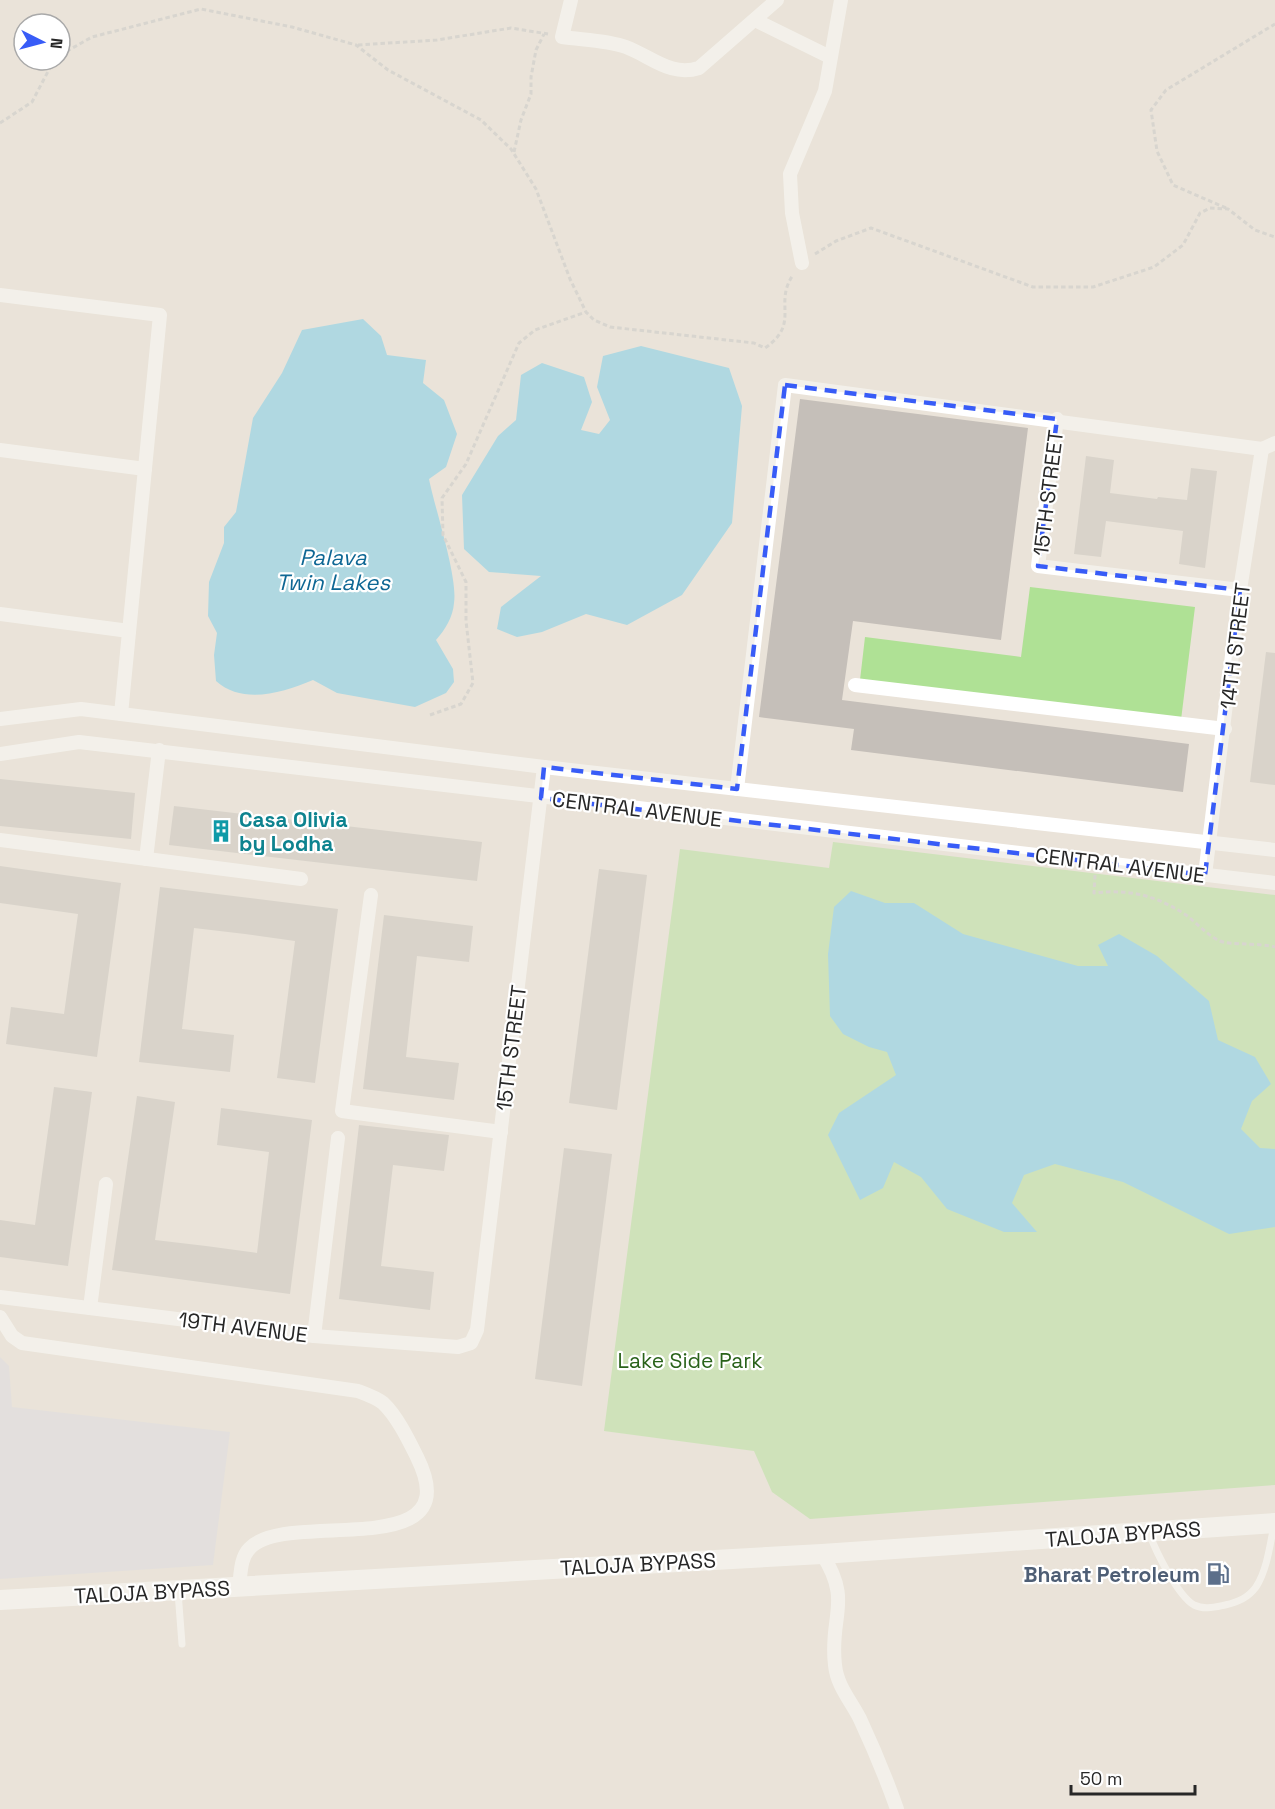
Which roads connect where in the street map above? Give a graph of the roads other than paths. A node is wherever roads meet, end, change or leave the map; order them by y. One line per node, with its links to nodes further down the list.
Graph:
1 (571, 0): 4 (street)
2 (777, 0): 4 (street)
3 (841, 0): 5 (street)
4 (755, 20): 5 (street)
5 (830, 57): 6 (street)
6 (802, 263)
7 (0, 295): 11 (street)
8 (1057, 419): 9 (street); 12 (street, 15TH STREET); 22 (street)
9 (1268, 446): 12 (street, 14TH STREET)
10 (0, 450): 11 (street)
11 (145, 469): 14 (street)
12 (1240, 590): 18 (street, 14TH STREET)
13 (0, 614): 14 (street)
14 (129, 631): 16 (street)
15 (855, 685): 18 (street)
16 (121, 714): 17 (street, CENTRAL AVENUE); 21 (street, CENTRAL AVENUE)
17 (0, 719)
18 (1225, 729): 25 (street, 14TH STREET)
19 (159, 750): 20 (street, CENTRAL AVENUE); 23 (street, CENTRAL AVENUE); 27 (street)
20 (0, 754)
21 (544, 766): 22 (street, CENTRAL AVENUE); 23 (street, 15TH STREET)
22 (737, 789): 25 (street, CENTRAL AVENUE)
23 (541, 798): 28 (street, CENTRAL AVENUE); 32 (street, 15TH STREET)
24 (0, 840): 27 (street)
25 (1210, 843): 26 (street, CENTRAL AVENUE); 28 (street, 14TH STREET)
26 (1275, 849)
27 (146, 859): 29 (street)
28 (1205, 875): 30 (street, CENTRAL AVENUE)
29 (301, 879)
30 (1275, 883)
31 (371, 895): 32 (street)
32 (501, 1132): 38 (street, 15TH STREET)
33 (338, 1138): 39 (street)
34 (106, 1184): 36 (street)
35 (0, 1297): 36 (street, 19TH AVENUE)
36 (90, 1308): 39 (street, 19TH AVENUE)
37 (0, 1317): 43 (street)
38 (477, 1330): 39 (street, 19TH AVENUE)
39 (314, 1336)
40 (1275, 1523): 41 (main road, TALOJA BYPASS); 41 (lane)
41 (1148, 1532): 42 (main road, TALOJA BYPASS)
42 (822, 1554): 43 (main road, TALOJA BYPASS); 47 (street)
43 (239, 1587): 44 (main road, TALOJA BYPASS)
44 (178, 1590): 45 (main road, TALOJA BYPASS); 46 (lane)
45 (0, 1600)
46 (182, 1644)
47 (897, 1809)

